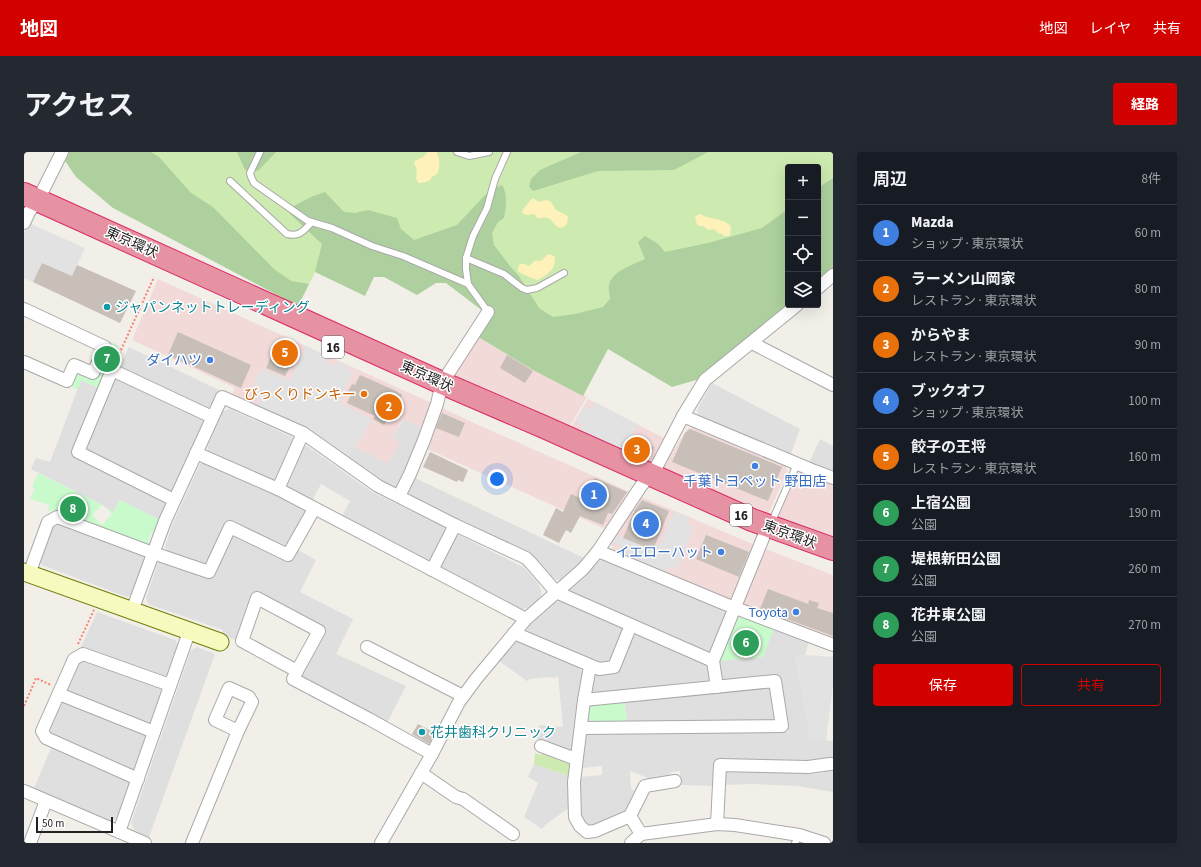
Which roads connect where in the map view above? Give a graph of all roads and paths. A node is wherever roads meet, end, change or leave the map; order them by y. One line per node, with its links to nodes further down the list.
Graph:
1 (62, 152): 7 (street)
2 (260, 152): 8 (lane)
3 (457, 152): 4 (lane)
4 (489, 152)
5 (507, 152): 9 (lane)
6 (230, 181): 8 (lane)
7 (28, 207): 24 (highway, 東京環状 / 16)
8 (312, 222): 13 (lane)
9 (466, 258): 10 (lane); 13 (lane)
10 (564, 273)
11 (833, 275): 14 (street)
12 (154, 277): 20 (path)
13 (468, 284): 17 (lane)
14 (821, 285)
15 (793, 308): 18 (street)
16 (24, 309): 21 (street)
17 (488, 312): 24 (street)
18 (752, 343): 23 (street); 25 (street)
19 (117, 348): 20 (path)
20 (121, 350): 22 (path)
21 (24, 362)
22 (112, 370): 26 (street); 34 (street)
23 (833, 385)
24 (440, 389): 31 (highway, 東京環状 / 16); 33 (street)
25 (683, 416): 29 (street); 31 (street)
26 (212, 417): 27 (street); 28 (street)
27 (303, 433): 32 (street); 33 (street)
28 (196, 453): 32 (street); 34 (street)
29 (797, 464): 30 (street); 36 (lane)
30 (833, 478)
31 (646, 480): 38 (highway, 東京環状 / 16); 39 (highway, 東京環状 / 16); 40 (street)
32 (278, 489): 35 (street)
33 (399, 496): 37 (street)
34 (174, 500): 41 (street)
35 (314, 509): 41 (street); 43 (street)
36 (773, 519)
37 (455, 525): 43 (street); 45 (street)
38 (763, 538): 42 (highway, 東京環状 / 16); 47 (street)
39 (833, 549)
40 (598, 551): 45 (street); 47 (street)
41 (153, 553): 44 (street); 48 (street)
42 (833, 564)
43 (432, 570): 49 (street)
44 (26, 573): 48 (street)
45 (556, 592): 49 (street); 50 (street)
46 (95, 608): 56 (path)
47 (735, 608): 54 (street); 57 (street)
48 (132, 611): 51 (street)
49 (526, 619): 52 (street)
50 (631, 625): 57 (street); 58 (street)
51 (189, 632): 53 (street); 60 (street)
52 (514, 633): 58 (street); 63 (street)
53 (220, 642)
54 (833, 645)
55 (367, 647): 63 (street)
56 (74, 659): 60 (street); 62 (street)
57 (713, 661): 61 (street)
58 (590, 666): 64 (street)
59 (297, 671): 59 (street); 70 (street)
60 (170, 685): 68 (street)
61 (717, 687): 64 (street); 66 (street)
62 (60, 691): 65 (path); 68 (street); 74 (street)
63 (463, 696): 70 (street)
64 (584, 700): 66 (street)
65 (24, 706)
66 (581, 728): 71 (street)
67 (238, 731): 86 (street)
68 (154, 732): 74 (street)
69 (541, 746): 71 (street)
70 (432, 754): 73 (street)
71 (576, 759): 78 (street)
72 (833, 764): 79 (street)
73 (421, 773): 81 (street); 87 (street)
74 (138, 779): 80 (street)
75 (675, 781): 78 (street)
76 (24, 791): 77 (street)
77 (46, 801): 80 (street); 84 (street)
78 (630, 816): 82 (street)
79 (717, 824): 82 (street); 83 (street)
80 (120, 832): 85 (street)
81 (512, 834)
82 (641, 834): 88 (street)
83 (797, 839): 89 (street)
84 (30, 843)
85 (145, 843)
86 (192, 843)
87 (381, 843)
88 (631, 843)
89 (822, 843)

